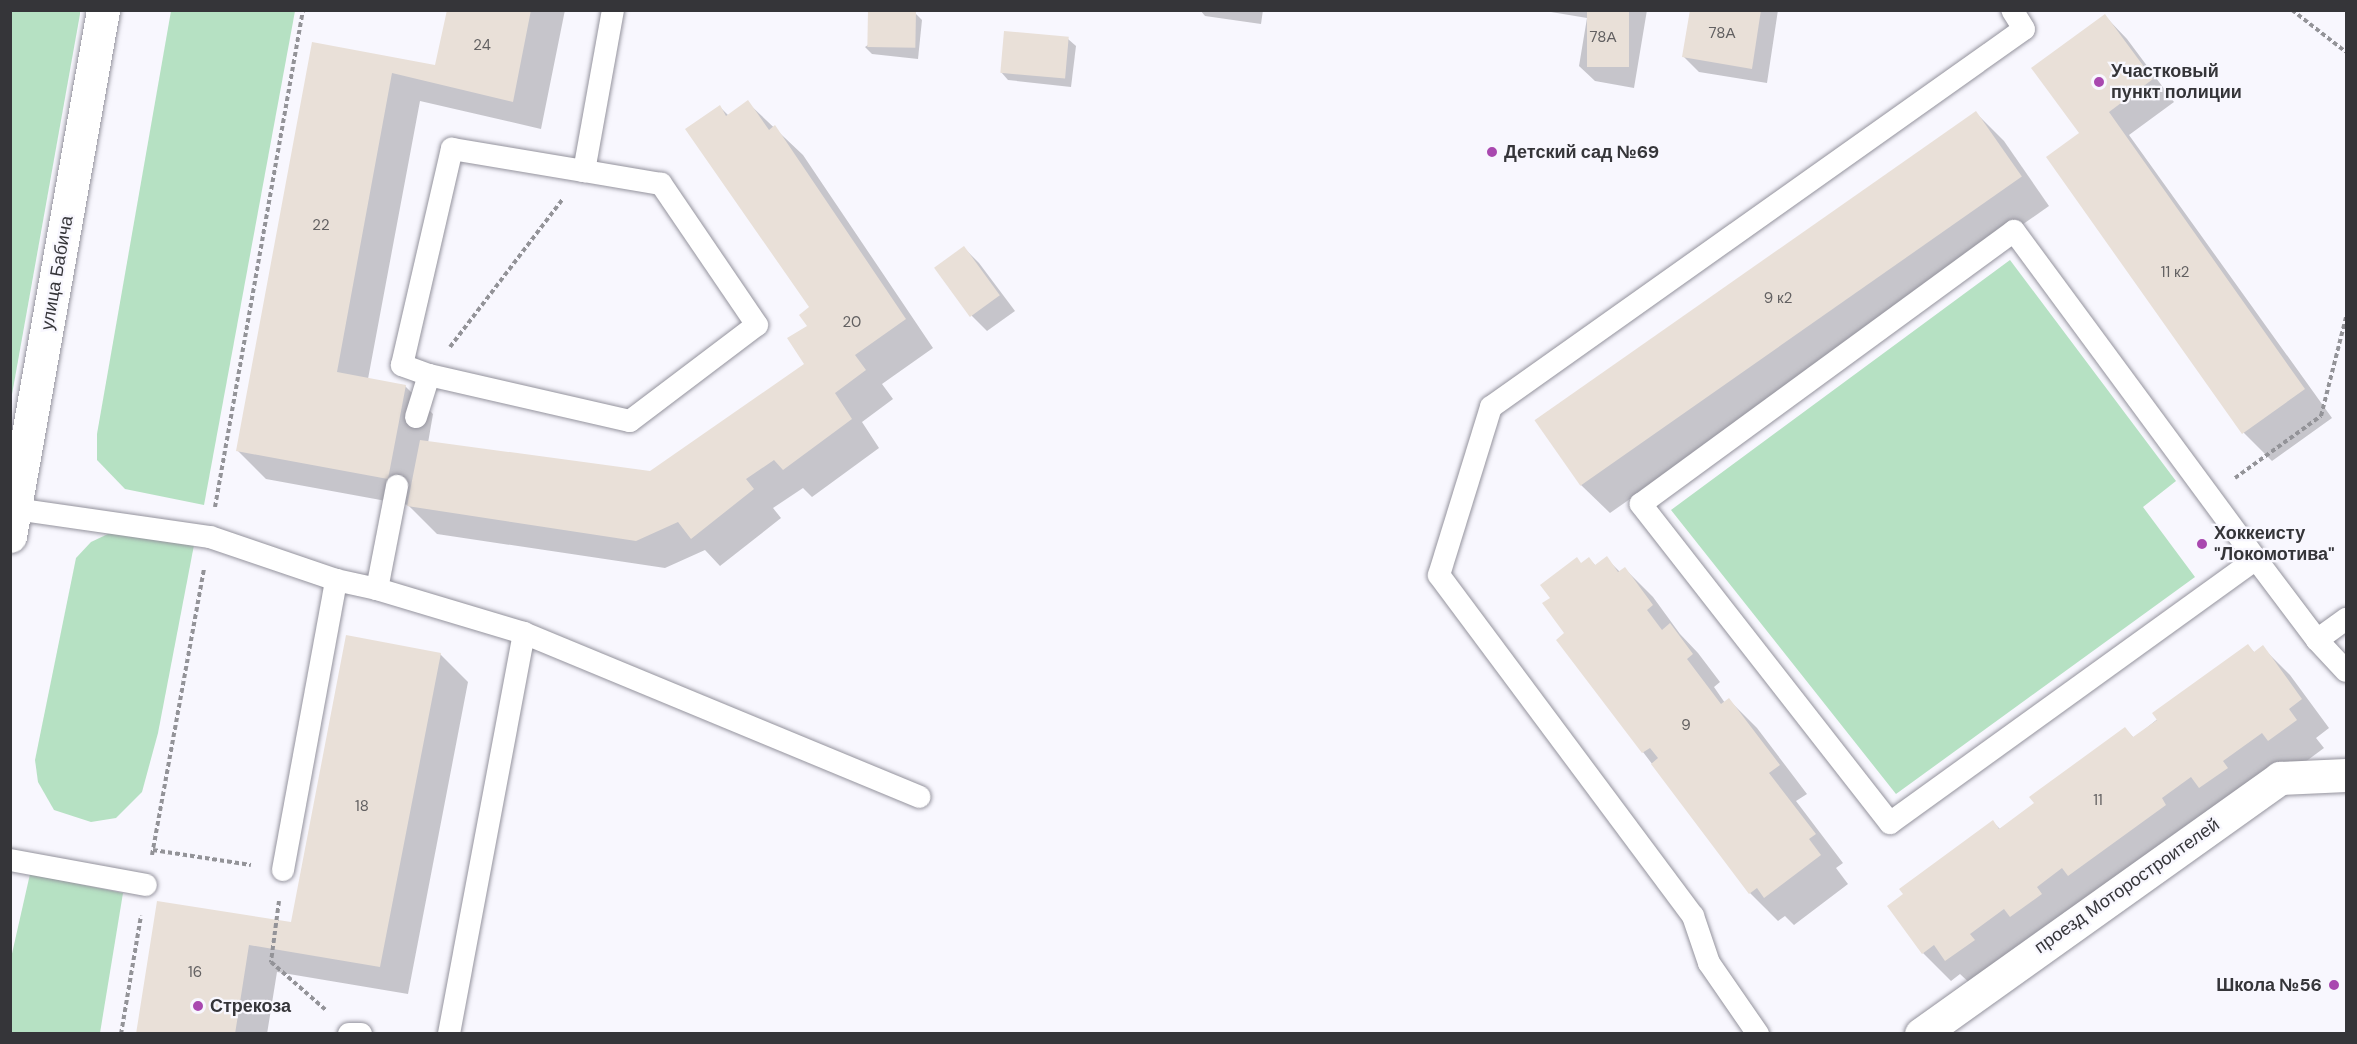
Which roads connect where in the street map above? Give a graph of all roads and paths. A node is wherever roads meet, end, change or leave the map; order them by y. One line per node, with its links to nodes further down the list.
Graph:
1 (103, 10): 12 (street, улица Бабича)
2 (613, 10): 6 (lane)
3 (2012, 10): 28 (lane)
4 (2292, 10): 5 (path)
5 (2346, 52)
6 (584, 171): 8 (path); 8 (lane); 8 (lane)
7 (2346, 317): 11 (path)
8 (429, 375): 9 (lane)
9 (416, 417)
10 (397, 486): 15 (lane)
11 (2210, 496): 13 (lane); 13 (lane)
12 (13, 523): 14 (lane)
13 (2256, 559): 18 (lane)
14 (336, 580): 15 (lane); 24 (lane)
15 (377, 589): 17 (lane)
16 (2346, 619): 18 (lane)
17 (524, 633): 21 (lane); 27 (lane)
18 (2317, 640): 19 (lane)
19 (2346, 671)
20 (2346, 775): 29 (street, проезд Моторостроителей)
21 (919, 797)
22 (153, 850): 24 (path)
23 (10, 860): 25 (lane)
24 (283, 870): 26 (path)
25 (146, 885)
26 (353, 1033)
27 (449, 1034)
28 (1758, 1034)
29 (1921, 1034)

